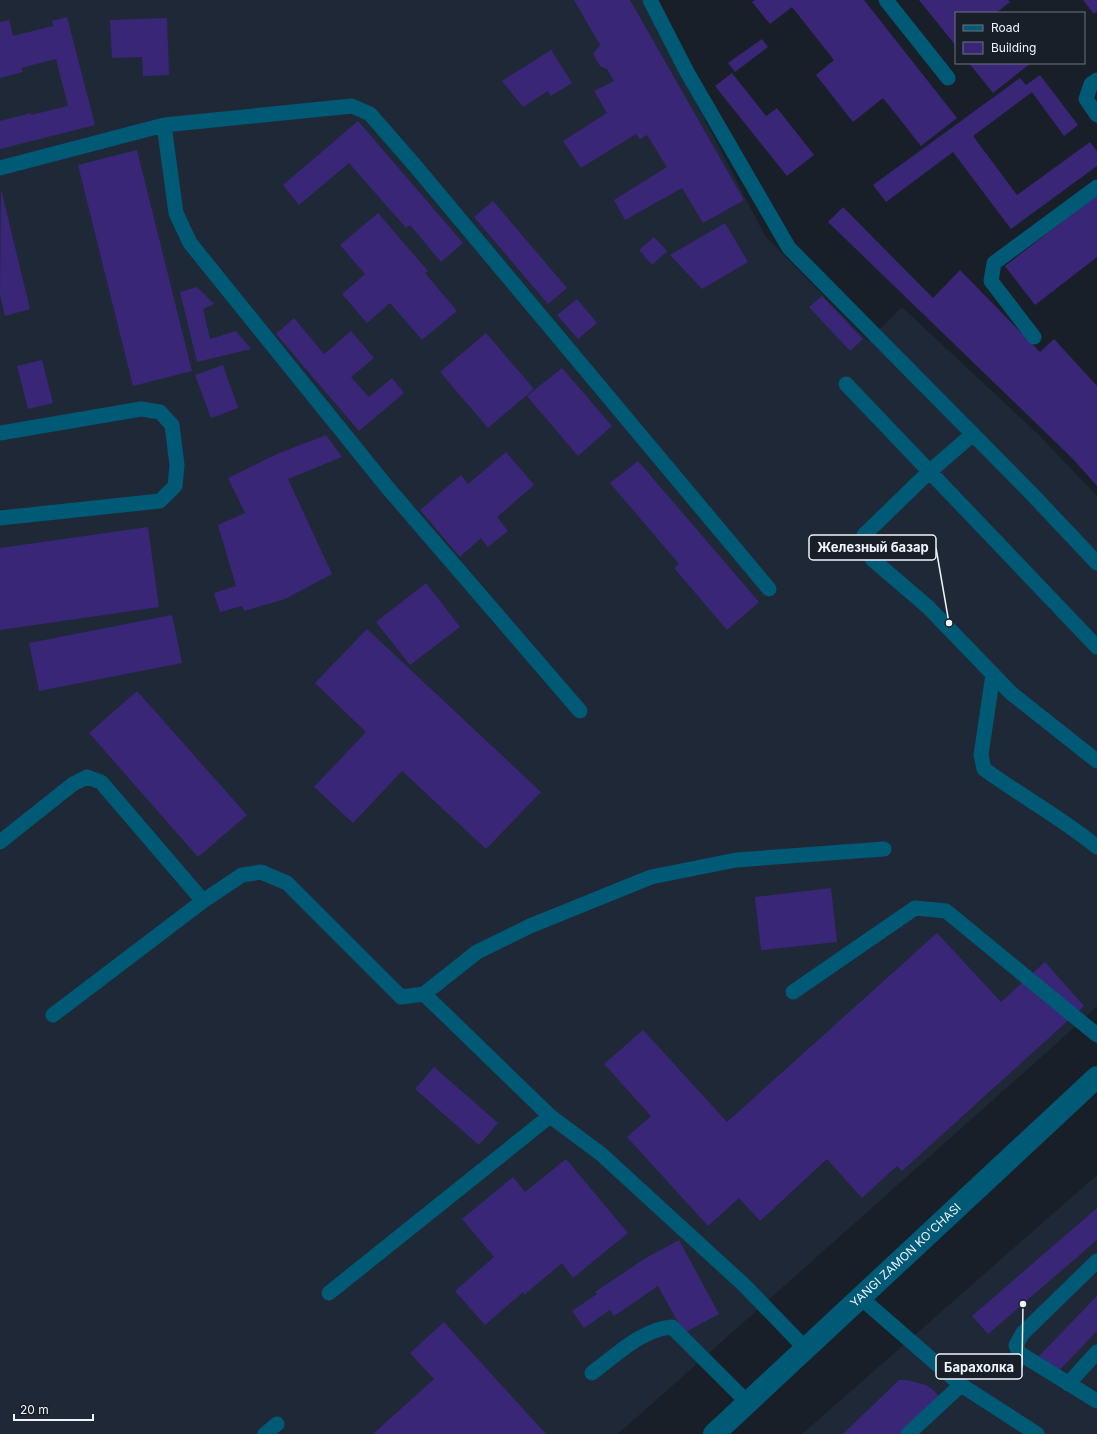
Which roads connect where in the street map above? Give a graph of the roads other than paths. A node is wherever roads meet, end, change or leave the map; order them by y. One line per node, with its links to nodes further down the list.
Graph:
1 (650, 0): 12 (lane)
2 (886, 0): 3 (lane)
3 (948, 78)
4 (1097, 80): 5 (lane)
5 (1097, 115)
6 (164, 125): 7 (lane); 16 (lane); 19 (lane)
7 (0, 168)
8 (1097, 186): 9 (lane)
9 (1034, 337)
10 (846, 384): 13 (lane)
11 (0, 433): 14 (lane)
12 (973, 434): 13 (lane); 15 (lane)
13 (929, 472): 17 (lane); 18 (lane)
14 (0, 518)
15 (1097, 563)
16 (769, 590)
17 (1097, 647)
18 (993, 674): 20 (lane); 22 (lane)
19 (580, 711)
20 (1097, 761)
21 (0, 842): 24 (lane)
22 (1097, 847)
23 (884, 849): 26 (lane)
24 (204, 901): 26 (lane); 27 (lane)
25 (793, 992): 28 (lane)
26 (424, 994): 30 (lane)
27 (53, 1015)
28 (1097, 1035)
29 (1097, 1078): 33 (street, YANGI ZAMON KO'CHASI)
30 (550, 1116): 32 (lane); 34 (lane)
31 (1097, 1261): 37 (lane)
32 (329, 1293)
33 (861, 1298): 34 (street, YANGI ZAMON KO'CHASI); 38 (lane)
34 (805, 1348): 40 (street, YANGI ZAMON KO'CHASI)
35 (1097, 1352): 37 (lane)
36 (592, 1373): 40 (lane)
37 (1068, 1384): 39 (lane)
38 (961, 1385): 44 (lane); 45 (lane)
39 (1097, 1401)
40 (748, 1403): 43 (street, YANGI ZAMON KO'CHASI)
41 (276, 1424): 42 (lane)
42 (265, 1434)
43 (714, 1434)
44 (908, 1434)
45 (1037, 1434)

